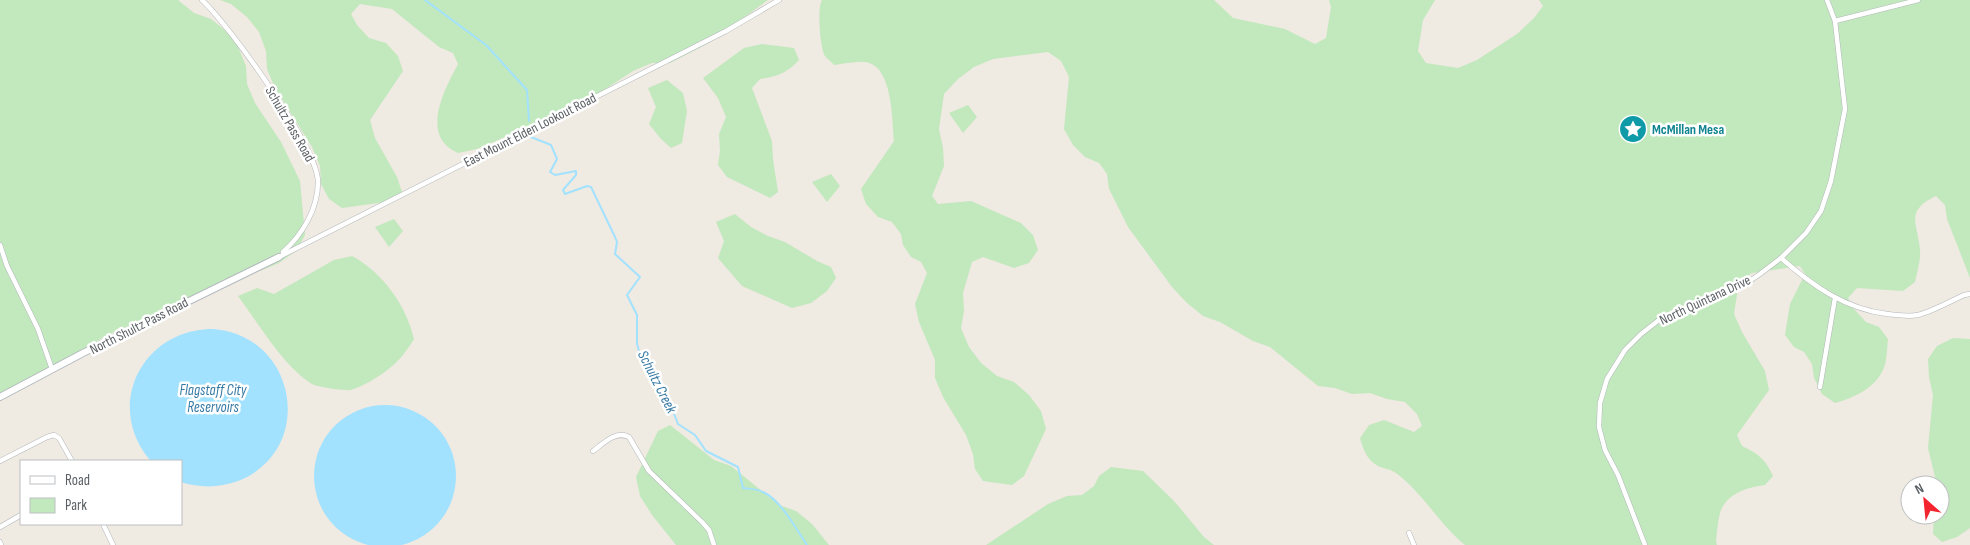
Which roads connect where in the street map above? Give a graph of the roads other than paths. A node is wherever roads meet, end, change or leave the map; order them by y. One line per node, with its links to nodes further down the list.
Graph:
1 (202, 0): 7 (street, Schultz Pass Road)
2 (779, 0): 7 (street, East Mount Elden Lookout Road)
3 (1827, 0): 5 (street, North Quintana Drive)
4 (1918, 0): 5 (street)
5 (1835, 22): 8 (street, North Quintana Drive)
6 (0, 245): 11 (street)
7 (279, 257): 11 (street, North Shultz Pass Road)
8 (1781, 258): 10 (street); 24 (street, North Quintana Drive)
9 (1970, 294): 10 (street)
10 (1835, 298): 12 (street)
11 (52, 369): 13 (street, North Shultz Pass Road)
12 (1820, 387)
13 (0, 397)
14 (593, 451): 22 (street)
15 (71, 460): 16 (street)
16 (0, 461)
17 (20, 516): 19 (street)
18 (103, 525): 21 (street)
19 (0, 527)
20 (1410, 533): 23 (street)
21 (113, 545)
22 (714, 545)
23 (1414, 545)
24 (1645, 545)

